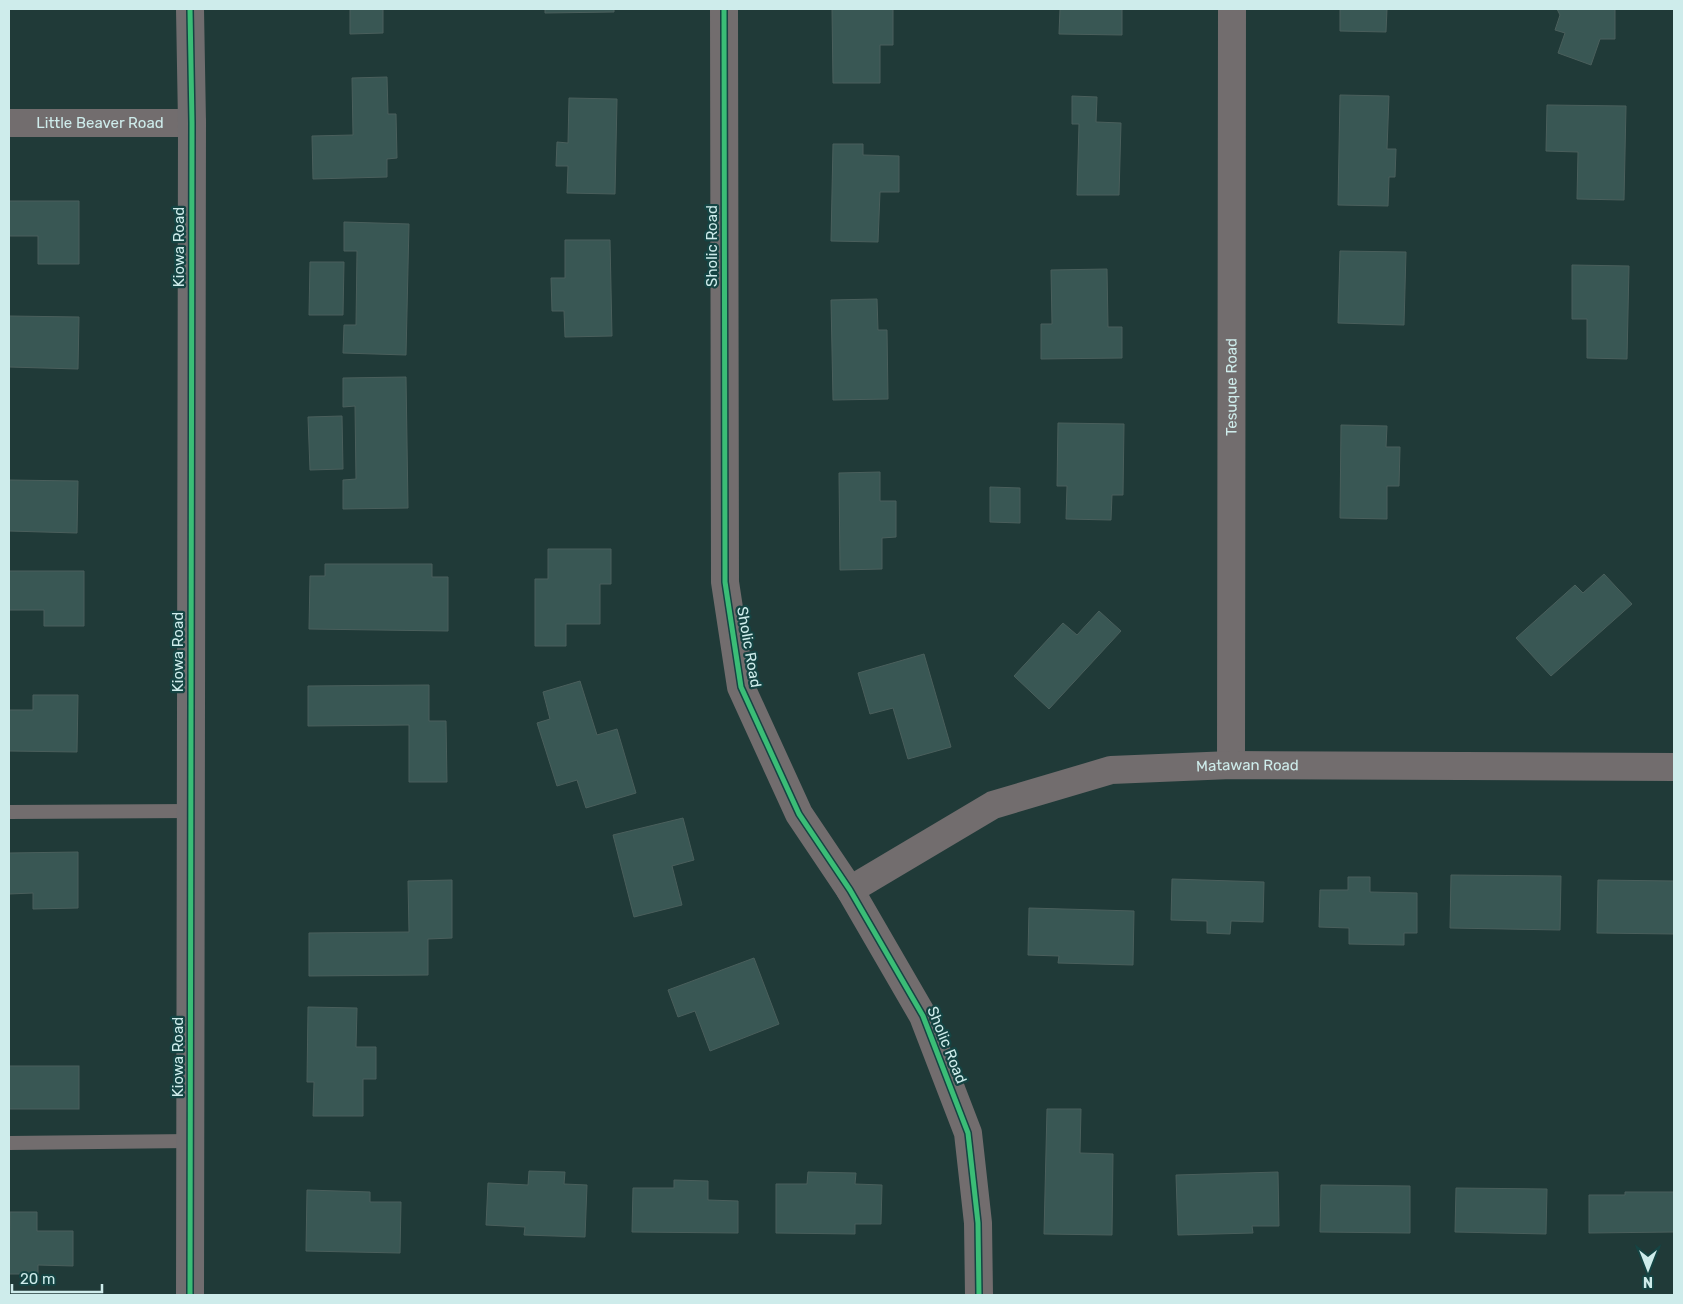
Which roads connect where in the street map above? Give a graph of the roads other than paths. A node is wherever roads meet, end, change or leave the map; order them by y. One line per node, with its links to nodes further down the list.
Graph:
1 (190, 9): 5 (street, Kiowa Road)
2 (724, 9): 10 (street, Sholic Road)
3 (1232, 9): 6 (street, Tesuque Road)
4 (9, 123): 5 (street, Little Beaver Road)
5 (192, 123): 9 (street, Kiowa Road)
6 (1231, 765): 7 (street, Matawan Road); 10 (street, Matawan Road)
7 (1674, 767)
8 (9, 812): 9 (lane)
9 (191, 812): 11 (street, Kiowa Road)
10 (850, 890): 14 (street, Sholic Road)
11 (190, 1141): 12 (lane); 13 (street, Kiowa Road)
12 (9, 1143)
13 (190, 1295)
14 (978, 1295)

